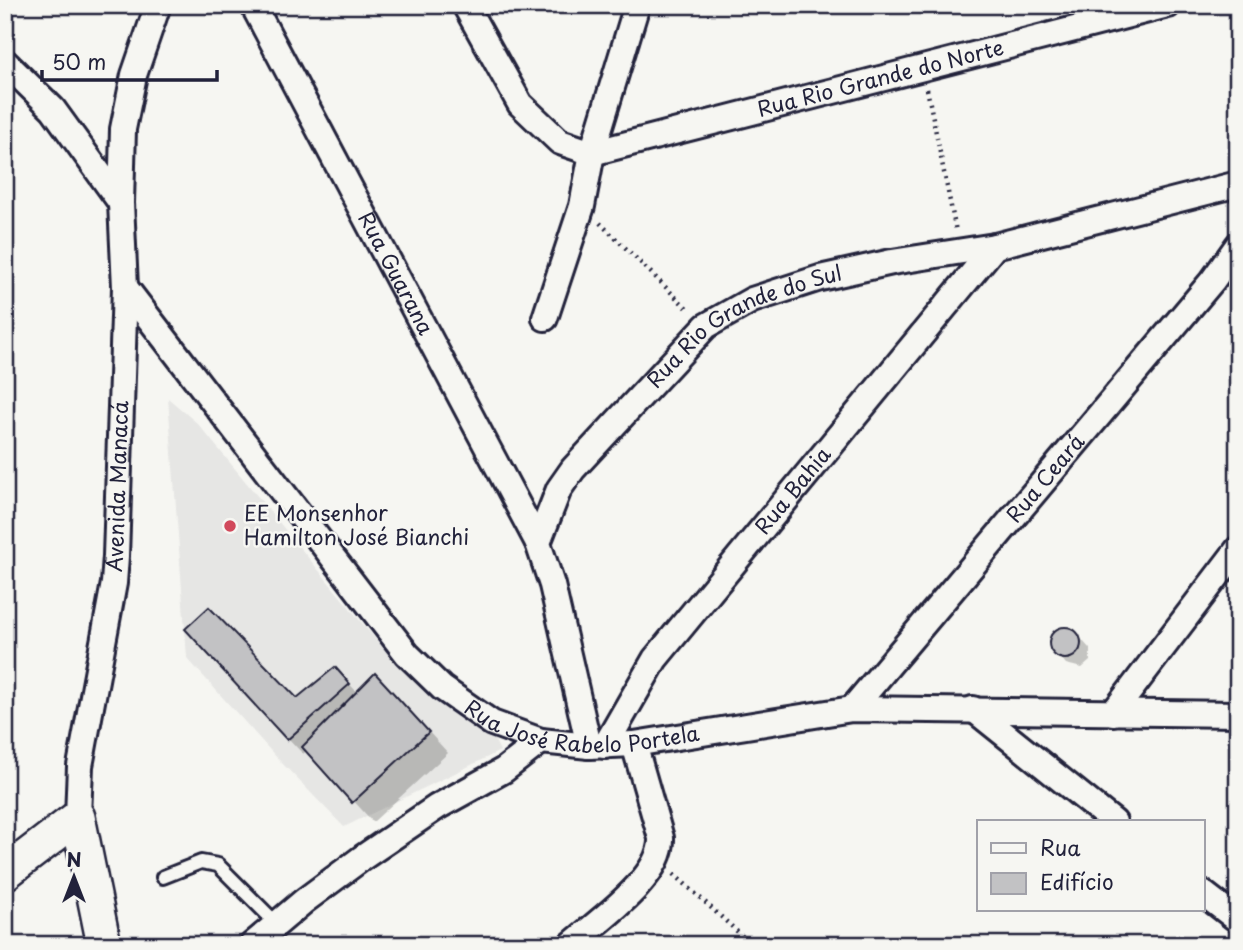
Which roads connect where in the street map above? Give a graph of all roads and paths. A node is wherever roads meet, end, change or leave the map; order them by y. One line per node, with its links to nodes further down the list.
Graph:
1 (158, 5): 10 (street, Avenida Manacá)
2 (253, 5): 18 (street, Rua Guarana)
3 (465, 5): 8 (street)
4 (637, 5): 8 (street)
5 (1168, 5): 7 (street, Rua Rio Grande do Norte)
6 (5, 62): 10 (street)
7 (922, 68): 8 (street, Rua Rio Grande do Norte); 14 (path)
8 (592, 153): 11 (street)
9 (1238, 184): 13 (street, Rua Rio Grande do Sul)
10 (121, 203): 15 (street, Avenida Manacá)
11 (582, 206): 16 (street); 17 (path)
12 (1238, 245): 20 (street, Rua Ceará)
13 (995, 246): 14 (street, Rua Rio Grande do Sul); 26 (street, Rua Bahia)
14 (960, 251): 17 (street, Rua Rio Grande do Sul)
15 (125, 287): 24 (street, Rua José Rabelo Portela); 27 (street, Avenida Manacá)
16 (545, 318)
17 (706, 326): 18 (street, Rua Rio Grande do Sul)
18 (538, 543): 26 (street)
19 (1238, 549): 22 (street)
20 (852, 709): 21 (street, Rua José Rabelo Portela); 25 (street, Rua José Rabelo Portela)
21 (972, 709): 22 (street, Rua José Rabelo Portela); 28 (street)
22 (1113, 713): 23 (street, Rua José Rabelo Portela)
23 (1238, 714)
24 (541, 741): 26 (street, Rua José Rabelo Portela); 34 (street)
25 (634, 744): 26 (street, Rua José Rabelo Portela); 29 (street)
26 (597, 746)
27 (78, 817): 30 (street); 35 (street)
28 (1111, 820)
29 (658, 860): 37 (street); 38 (path)
30 (5, 873)
31 (163, 877): 34 (lane)
32 (1204, 894): 33 (street)
33 (1238, 920)
34 (276, 923): 36 (street)
35 (104, 945)
36 (252, 945)
37 (571, 945)
38 (752, 945)

